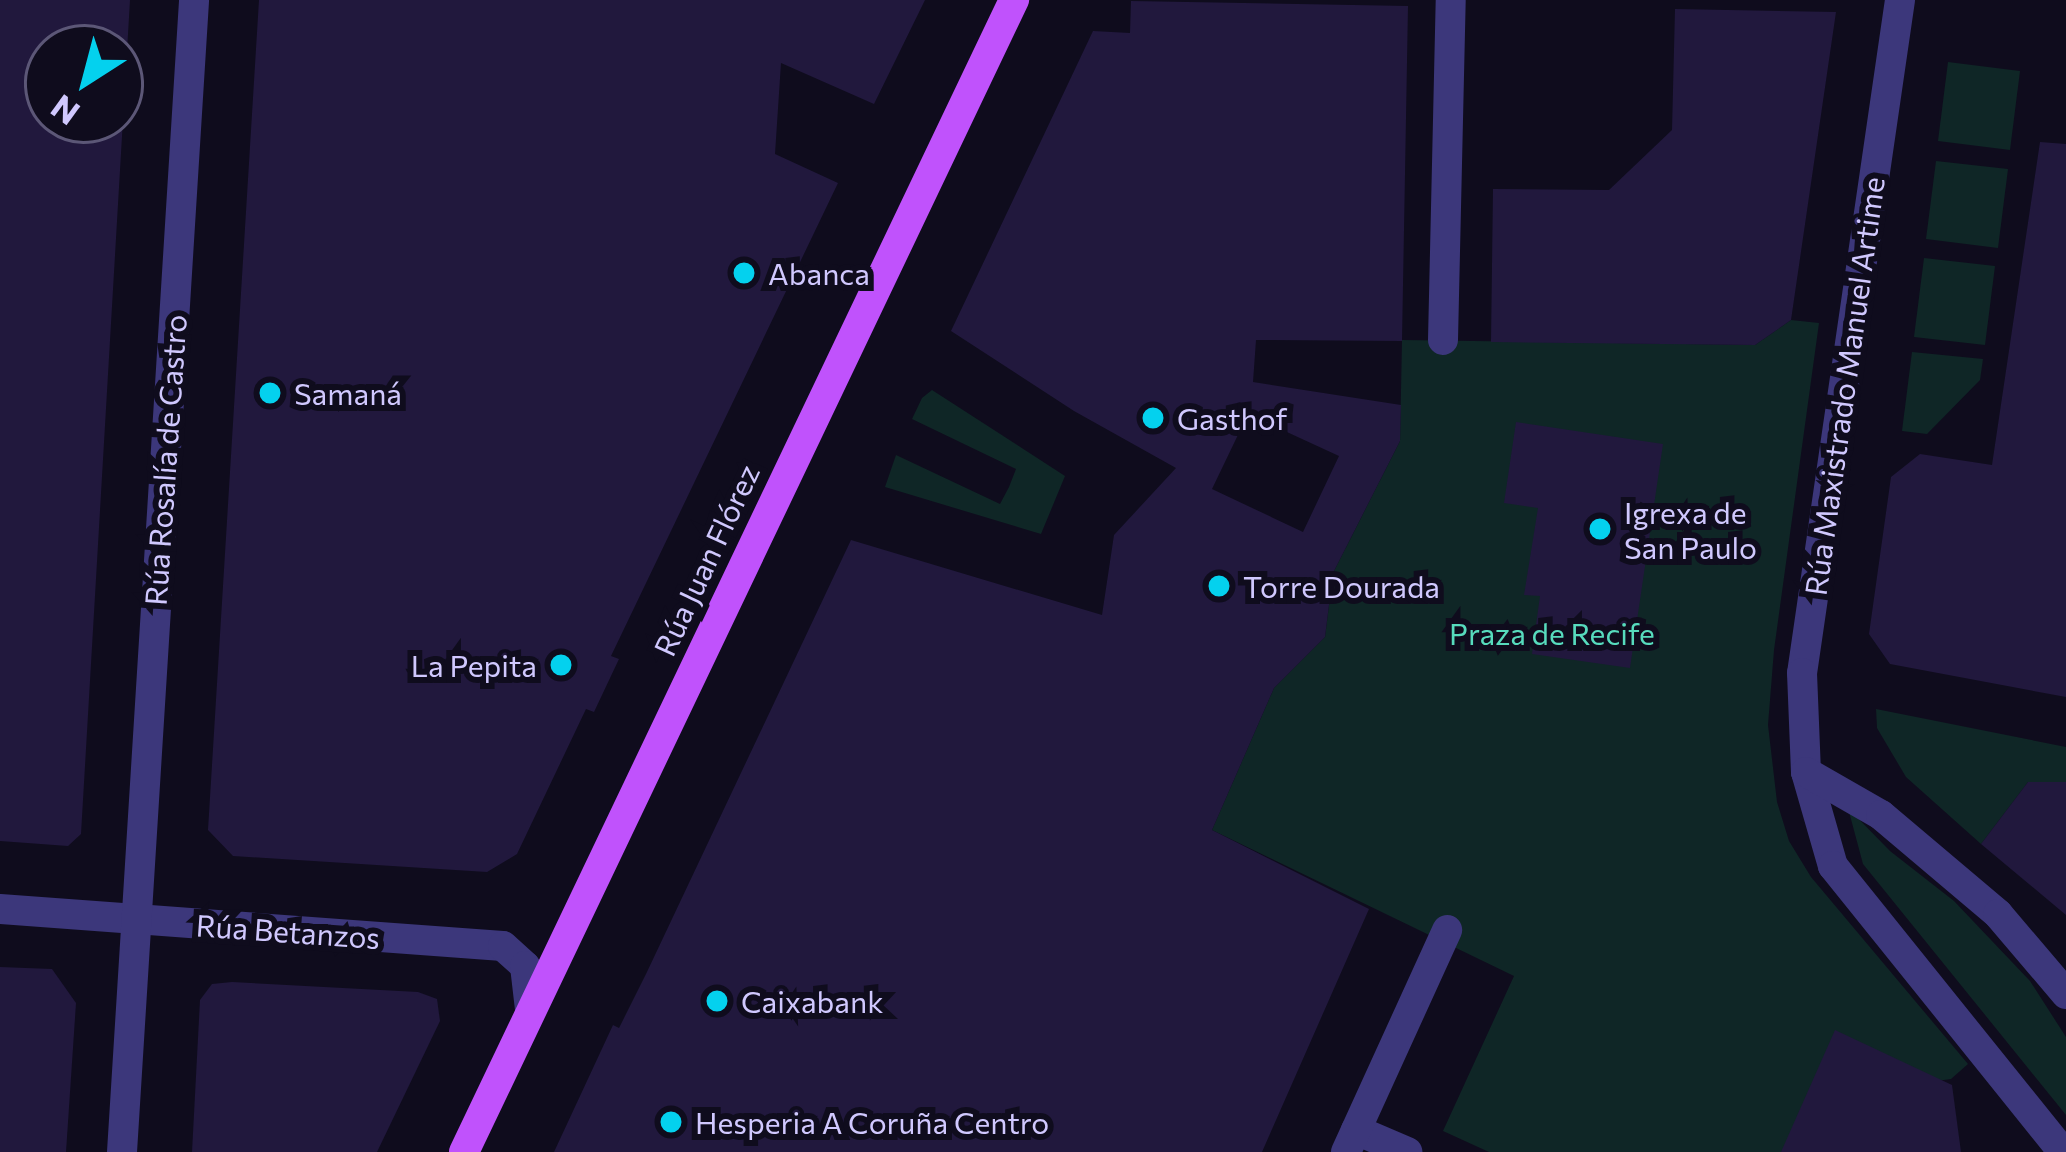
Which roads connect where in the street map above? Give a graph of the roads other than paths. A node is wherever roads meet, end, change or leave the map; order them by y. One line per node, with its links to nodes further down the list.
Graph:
1 (194, 0): 8 (street, Rúa Rosalía de Castro)
2 (1014, 0): 11 (main road, Rúa Juan Flórez)
3 (1451, 0): 5 (street)
4 (1900, 0): 6 (street, Rúa Maxistrado Manuel Artime)
5 (1443, 340)
6 (1806, 772): 10 (street); 16 (street, Rúa Maxistrado Manuel Artime)
7 (0, 909): 8 (street, Rúa Betanzos)
8 (134, 919): 11 (street, Rúa Betanzos); 13 (street, Rúa Rosalía de Castro)
9 (1447, 930): 12 (street)
10 (2066, 994)
11 (530, 1009): 14 (main road, Rúa Juan Flórez)
12 (1351, 1141): 15 (street)
13 (122, 1152)
14 (464, 1152)
15 (1407, 1152)
16 (2063, 1152)

